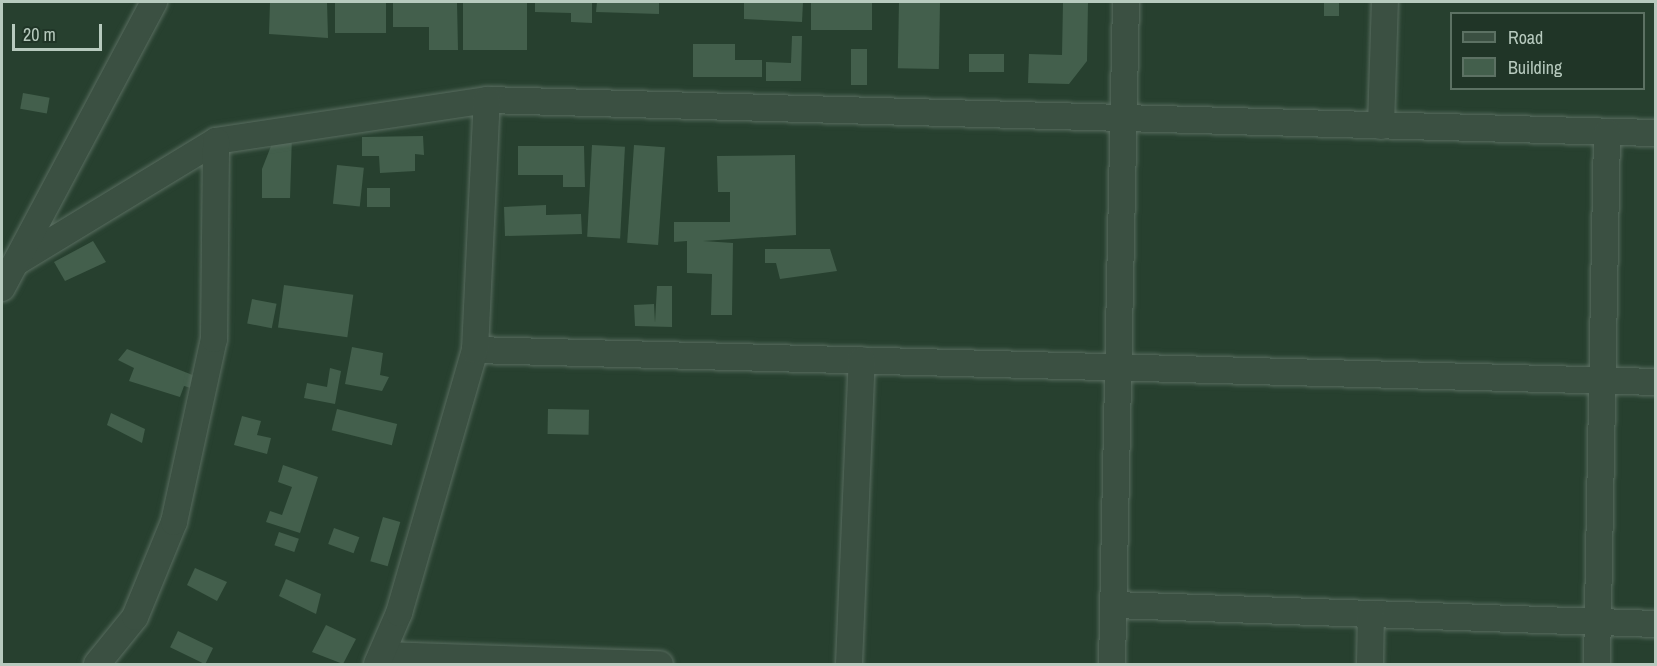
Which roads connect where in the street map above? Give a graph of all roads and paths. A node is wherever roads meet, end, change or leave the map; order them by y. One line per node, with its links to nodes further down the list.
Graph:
1 (154, 2): 10 (street)
2 (1126, 2): 5 (street)
3 (1385, 2): 6 (street)
4 (487, 100): 5 (street); 9 (street); 12 (street)
5 (1124, 120): 6 (street); 14 (street)
6 (1381, 126): 7 (street)
7 (1608, 132): 8 (street); 15 (street)
8 (1656, 133)
9 (216, 141): 10 (street); 22 (street)
10 (17, 262): 11 (street)
11 (2, 288)
12 (475, 350): 13 (street); 21 (street)
13 (862, 360): 14 (street); 24 (street)
14 (1122, 368): 15 (street); 17 (street)
15 (1602, 380): 16 (street); 19 (street)
16 (1656, 382)
17 (1115, 605): 18 (street); 25 (street)
18 (1371, 614): 19 (street); 26 (street)
19 (1599, 620): 20 (street); 27 (street)
20 (1656, 624)
21 (380, 660): 23 (street)
22 (97, 664)
23 (660, 664)
24 (849, 664)
25 (1112, 664)
26 (1370, 664)
27 (1598, 664)

